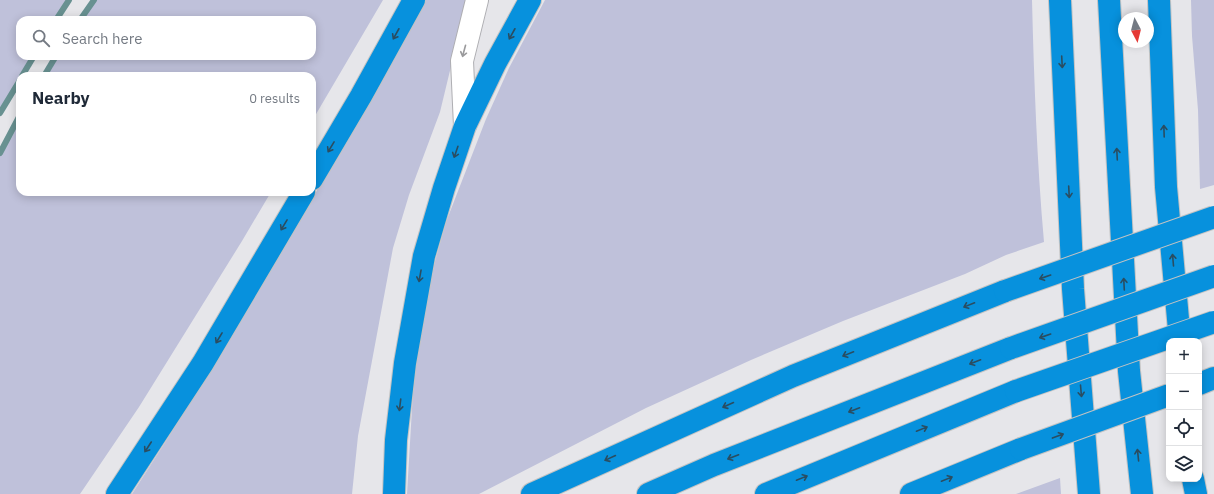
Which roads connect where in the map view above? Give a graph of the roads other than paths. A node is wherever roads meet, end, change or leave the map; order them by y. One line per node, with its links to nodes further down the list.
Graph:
1 (414, 0): 8 (highway, one-way to 8)
2 (478, 0): 7 (lane, one-way to 7)
3 (530, 0): 7 (highway, one-way to 7)
4 (1060, 0): 24 (highway, one-way to 24)
5 (1109, 0): 25 (highway, one-way to 5)
6 (1159, 0): 13 (highway, one-way to 6)
7 (465, 126): 19 (highway, one-way to 19)
8 (316, 172)
9 (302, 196): 18 (highway, one-way to 18)
10 (1214, 217): 20 (highway, one-way to 20, bridge)
11 (1214, 276): 21 (highway, one-way to 21, bridge)
12 (1214, 322): 22 (highway, one-way to 12, bridge)
13 (1180, 338)
14 (1214, 378): 15 (highway)
15 (1202, 383)
16 (1166, 396): 23 (highway, one-way to 16, bridge)
17 (1193, 482): 26 (highway)
18 (117, 494)
19 (394, 494)
20 (532, 494)
21 (648, 494)
22 (766, 494)
23 (911, 494)
24 (1090, 494)
25 (1142, 494)
26 (1194, 494)

